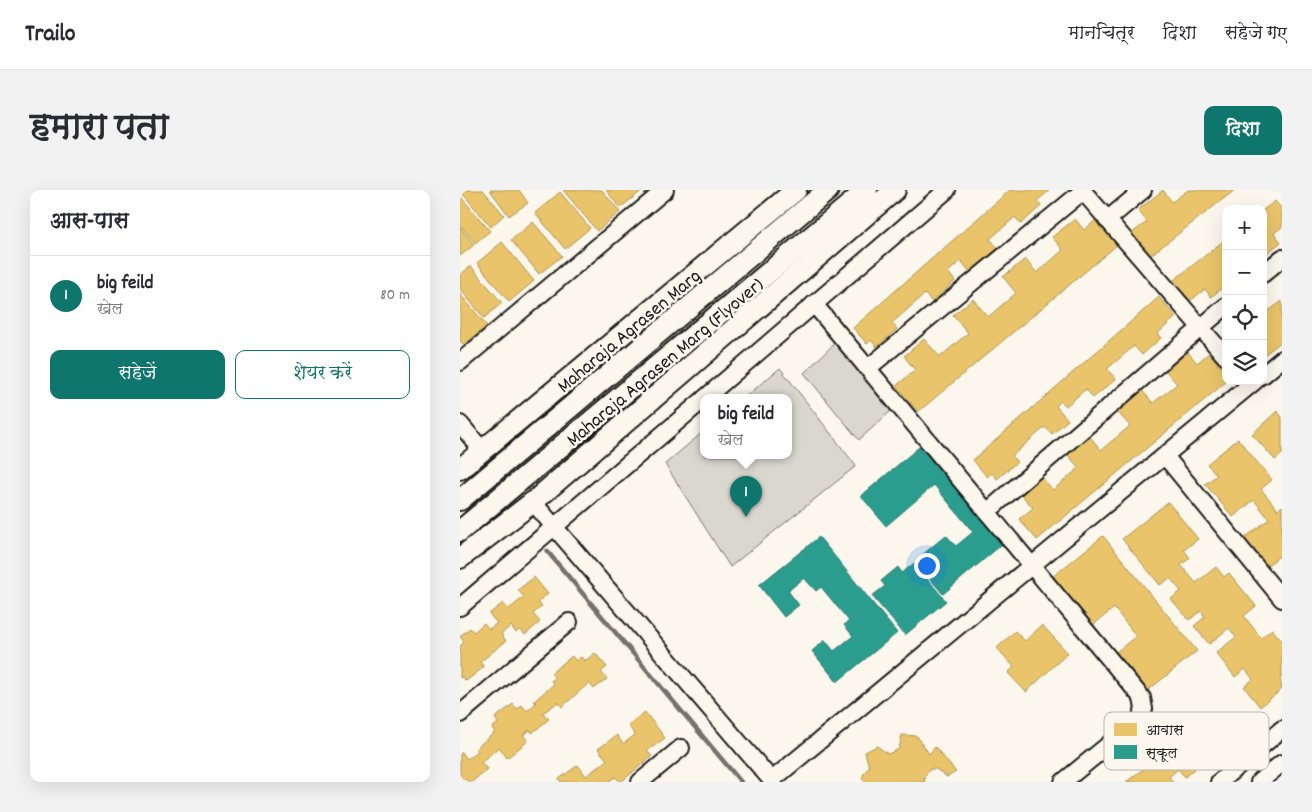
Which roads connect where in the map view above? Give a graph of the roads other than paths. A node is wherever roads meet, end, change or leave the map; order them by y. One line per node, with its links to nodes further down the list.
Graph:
1 (664, 190): 17 (street)
2 (796, 190): 24 (main road, Maharaja Agrasen Marg)
3 (828, 190): 27 (main road, Maharaja Agrasen Marg (Flyover))
4 (867, 190): 31 (main road, Maharaja Agrasen Marg (Flyover))
5 (895, 190): 28 (main road)
6 (947, 190): 12 (street)
7 (1082, 190): 9 (street); 18 (street)
8 (1143, 190): 9 (street)
9 (1107, 220): 14 (street)
10 (1282, 258): 11 (street)
11 (1267, 271)
12 (814, 304): 18 (street); 21 (street)
13 (1222, 310): 14 (street)
14 (1201, 328): 15 (street); 29 (street)
15 (1222, 352)
16 (1282, 359): 19 (street)
17 (460, 362)
18 (868, 368): 29 (street)
19 (1267, 371)
20 (1249, 385): 25 (street)
21 (710, 394)
22 (700, 402): 30 (street)
23 (460, 424): 24 (street)
24 (482, 450): 26 (main road, Maharaja Agrasen Marg)
25 (1165, 456): 33 (street); 34 (street)
26 (460, 469)
27 (460, 500)
28 (534, 502): 30 (street); 32 (main road)
29 (988, 511): 33 (street)
30 (555, 528): 35 (street); 45 (street)
31 (460, 531)
32 (460, 558)
33 (1033, 565): 37 (street); 45 (street)
34 (1282, 599)
35 (460, 607)
36 (569, 622): 38 (street)
37 (1143, 712)
38 (460, 714)
39 (1282, 729): 40 (street)
40 (1269, 740)
41 (681, 748): 46 (street)
42 (1104, 748): 47 (street)
43 (1282, 763): 49 (street)
44 (1233, 770): 48 (street)
45 (773, 781)
46 (640, 782)
47 (1063, 782)
48 (1219, 782)
49 (1259, 782)

